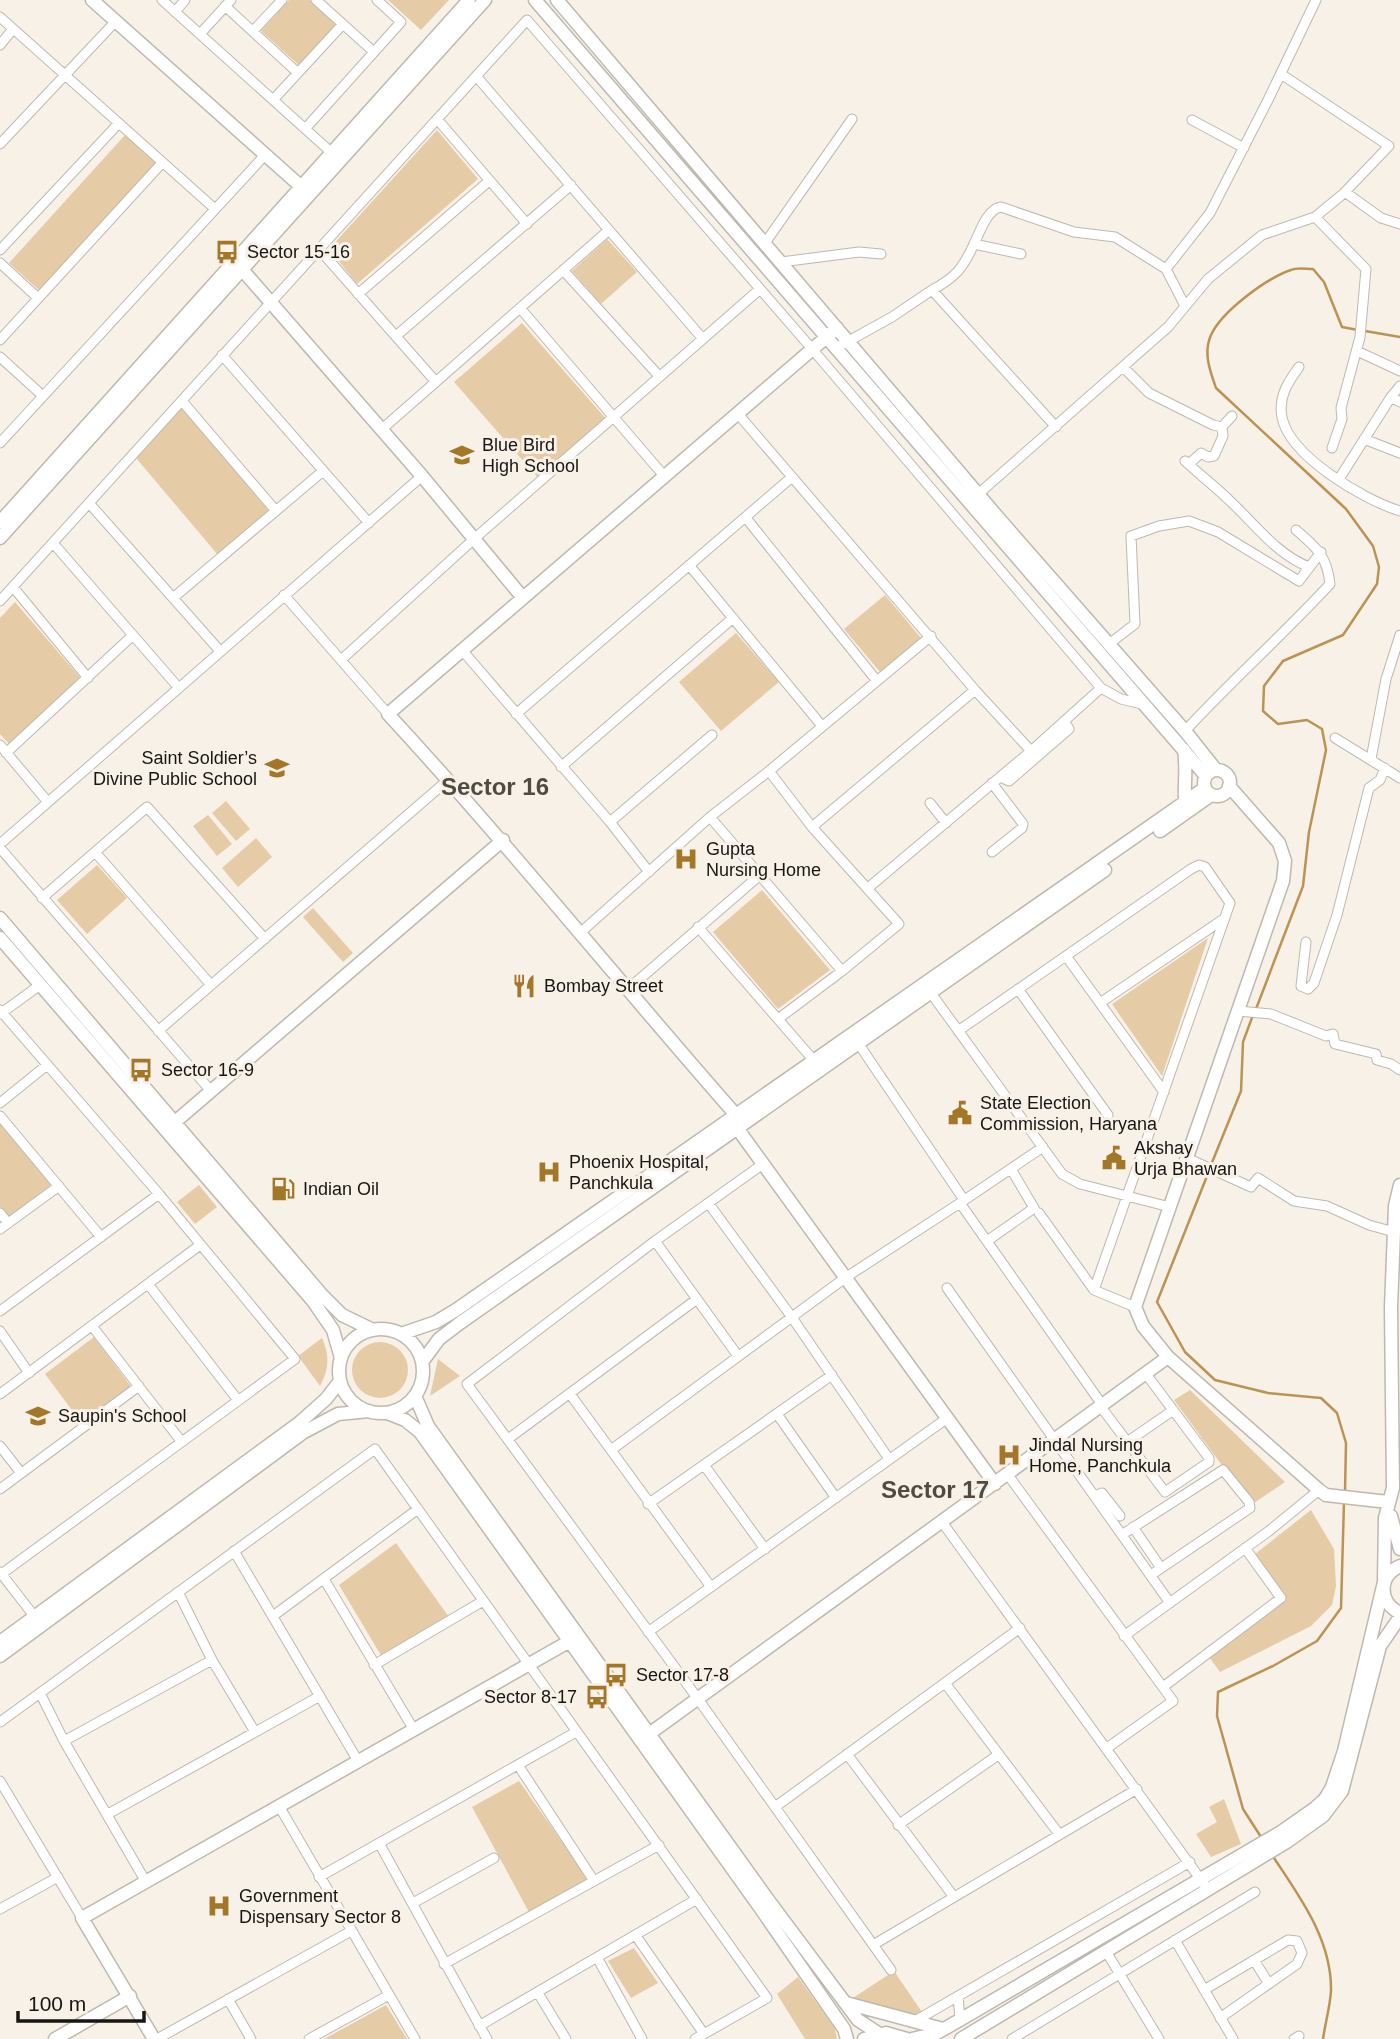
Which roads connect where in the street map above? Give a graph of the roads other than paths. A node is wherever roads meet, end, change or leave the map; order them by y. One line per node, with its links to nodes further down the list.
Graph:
1 (92, 0): 15 (street)
2 (162, 0): 13 (street)
3 (185, 0): 13 (street)
4 (282, 0): 18 (street)
5 (316, 0): 16 (street)
6 (377, 0): 21 (street)
7 (469, 0): 34 (street)
8 (485, 0): 39 (street)
9 (535, 0): 65 (street)
10 (557, 0): 46 (street)
11 (1316, 0): 23 (street)
12 (228, 3): 18 (street); 19 (street)
13 (175, 12): 19 (street)
14 (0, 18): 17 (street)
15 (116, 21): 24 (street); 35 (street)
16 (343, 24): 21 (street); 22 (street)
17 (13, 29): 20 (street); 24 (street)
18 (253, 31): 22 (street)
19 (200, 34): 26 (street)
20 (0, 44)
21 (374, 52): 31 (street)
22 (298, 73): 26 (street)
23 (1281, 74): 33 (street); 40 (street)
24 (65, 75): 30 (street); 32 (street)
25 (476, 76): 27 (street); 38 (street); 57 (street)
26 (273, 100): 31 (street)
27 (437, 119): 37 (street); 48 (street)
28 (852, 119): 46 (street)
29 (1192, 120): 33 (street)
30 (119, 123): 36 (street); 49 (street)
31 (305, 129): 34 (street)
32 (0, 144)
33 (1244, 148): 55 (street)
34 (332, 153): 39 (street)
35 (265, 155): 39 (street); 41 (street)
36 (162, 163): 41 (street); 60 (street)
37 (489, 181): 43 (street); 59 (street)
38 (571, 186): 43 (street); 45 (street)
39 (305, 191): 54 (street)
40 (1345, 192): 42 (street); 44 (street)
41 (215, 209): 79 (street)
42 (1315, 216): 62 (street); 70 (street)
43 (527, 223): 64 (street)
44 (1400, 224)
45 (609, 230): 56 (street); 66 (street)
46 (765, 243): 52 (street)
47 (974, 244): 51 (street); 55 (street); 58 (street)
48 (319, 249): 59 (street); 61 (street)
49 (0, 250)
50 (881, 254): 52 (street)
51 (1021, 254)
52 (780, 262): 65 (street)
53 (0, 263): 60 (street)
54 (239, 266): 61 (street); 103 (street); 106 (street)
55 (1166, 269): 62 (street)
56 (563, 270): 63 (street); 76 (street)
57 (760, 289): 66 (street); 69 (street)
58 (932, 289): 68 (street); 86 (street)
59 (358, 294): 64 (street)
60 (38, 298): 67 (street)
61 (271, 303): 71 (street); 88 (street)
62 (1185, 306): 73 (street)
63 (520, 308): 77 (street); 85 (street)
64 (396, 335): 77 (street)
65 (833, 338): 68 (street); 69 (street); 98 (street)
66 (703, 339): 76 (street)
67 (0, 340)
68 (848, 340): 98 (street)
69 (813, 350): 83 (street); 128 (street)
70 (1357, 351): 75 (street); 91 (street)
71 (222, 355): 81 (street); 93 (street)
72 (0, 357): 79 (street)
73 (1123, 367): 86 (street); 87 (street)
74 (1299, 368): 97 (street)
75 (1400, 371)
76 (659, 376): 85 (street)
77 (436, 382): 88 (street)
78 (1400, 386): 80 (street)
79 (43, 396): 90 (street)
80 (1391, 397): 82 (street); 89 (street)
81 (182, 401): 99 (street); 100 (street)
82 (1400, 402)
83 (738, 414): 95 (street); 96 (street)
84 (1232, 416): 87 (street)
85 (612, 417): 95 (street); 107 (street)
86 (1056, 427): 98 (street)
87 (1222, 427): 111 (street)
88 (381, 430): 94 (street)
89 (1364, 439): 92 (street); 97 (street)
90 (0, 443)
91 (1332, 449)
92 (1400, 453)
93 (323, 471): 100 (street); 104 (street)
94 (422, 477): 104 (street); 107 (street)
95 (664, 477): 115 (street)
96 (792, 477): 102 (street); 120 (street)
97 (1339, 480): 101 (street)
98 (974, 498): 121 (street); 130 (street)
99 (89, 503): 108 (street); 114 (street)
100 (276, 511): 114 (street)
101 (1400, 511)
102 (746, 518): 110 (street); 126 (street)
103 (0, 522)
104 (369, 523): 113 (street)
105 (1296, 530): 109 (street)
106 (0, 538)
107 (474, 539): 115 (street); 124 (street)
108 (53, 542): 112 (street); 119 (street)
109 (1321, 552): 111 (street); 135 (street)
110 (690, 565): 117 (street); 132 (street)
111 (1309, 567): 121 (street)
112 (13, 587): 116 (street); 125 (street)
113 (284, 595): 123 (street); 124 (street)
114 (173, 598): 123 (street)
115 (523, 598): 122 (street)
116 (0, 601)
117 (733, 618): 134 (street); 142 (street)
118 (1400, 635): 141 (street)
119 (132, 636): 125 (street); 127 (street)
120 (931, 636): 126 (street); 129 (street)
121 (1109, 644): 135 (street)
122 (462, 650): 131 (street); 132 (street)
123 (219, 651): 127 (street)
124 (341, 660): 131 (street)
125 (88, 678): 139 (street)
126 (877, 681): 134 (street)
127 (178, 687): 150 (street)
128 (1101, 688): 130 (street); 133 (street)
129 (975, 690): 140 (street); 156 (street)
130 (1146, 705): 138 (street)
131 (388, 714): 146 (street)
132 (516, 714): 142 (street)
133 (1064, 721): 140 (street); 147 (street)
134 (822, 726): 144 (street)
135 (1185, 731): 148 (street)
136 (712, 735): 154 (street)
137 (1335, 738): 141 (street)
138 (1184, 748): 148 (street); 151 (street)
139 (3, 749): 150 (street)
140 (1031, 751): 147 (street)
141 (1371, 759): 143 (street)
142 (561, 767): 154 (street)
143 (1385, 768): 145 (street); 171 (street)
144 (769, 771): 153 (street); 156 (street)
145 (1400, 778)
146 (448, 780): 157 (street); 170 (street)
147 (996, 780): 155 (street); 160 (street)
148 (1209, 782): 149 (street); 149 (street); 151 (street); 176 (street)
149 (1229, 786): 181 (street)
150 (47, 802): 158 (street)
151 (1185, 802): 176 (street)
152 (930, 803): 155 (street)
153 (710, 817): 161 (street); 162 (street)
154 (610, 822): 161 (street)
155 (946, 823): 163 (street)
156 (812, 827): 163 (street)
157 (503, 840): 168 (street); 189 (street)
158 (0, 846): 164 (street)
159 (95, 852): 164 (street); 170 (street); 175 (street)
160 (992, 852)
161 (649, 872): 168 (street)
162 (760, 875): 167 (street); 173 (street)
163 (868, 888): 173 (street)
164 (42, 898): 183 (street)
165 (0, 918): 195 (street)
166 (1225, 918): 172 (street); 179 (street); 190 (street)
167 (698, 927): 178 (street); 182 (street)
168 (580, 933): 178 (street)
169 (0, 939): 174 (street)
170 (265, 939): 175 (street)
171 (1306, 942)
172 (1066, 956): 177 (street); 179 (street)
173 (842, 971): 182 (street)
174 (40, 985): 180 (street); 230 (street)
175 (211, 985): 183 (street)
176 (928, 988): 184 (street); 185 (street); 187 (street)
177 (1018, 989): 184 (street); 192 (street)
178 (627, 990): 194 (street)
179 (1100, 1003): 190 (street)
180 (1, 1012): 186 (street)
181 (1238, 1012): 188 (street); 197 (street)
182 (778, 1019): 187 (street)
183 (158, 1031): 189 (street)
184 (958, 1031): 196 (street)
185 (858, 1044): 187 (street); 204 (street)
186 (47, 1065): 191 (street); 202 (street)
187 (818, 1065): 194 (street)
188 (1400, 1070)
189 (211, 1091): 195 (street)
190 (1164, 1092): 203 (street)
191 (0, 1103)
192 (1108, 1115)
193 (0, 1116): 200 (street)
194 (737, 1121): 198 (street); 227 (street); 231 (street)
195 (175, 1122): 225 (street)
196 (1043, 1147): 199 (street); 203 (street)
197 (1187, 1158): 206 (street); 210 (street)
198 (763, 1164): 205 (street); 215 (street)
199 (1011, 1169): 204 (street); 213 (street)
200 (59, 1186): 209 (street); 211 (street)
201 (1399, 1191): 210 (street)
202 (159, 1194): 211 (street); 214 (street)
203 (1127, 1196): 206 (street); 218 (street)
204 (962, 1201): 213 (street); 215 (street)
205 (709, 1204): 212 (street); 223 (street)
206 (1170, 1207): 220 (street)
207 (0, 1213): 209 (street)
208 (1039, 1213): 218 (street)
209 (4, 1226)
210 (1394, 1232): 221 (street)
211 (101, 1237): 222 (street)
212 (655, 1241): 219 (street); 247 (street)
213 (987, 1241): 241 (street)
214 (200, 1245): 216 (street); 240 (street)
215 (845, 1278): 223 (street); 246 (street)
216 (148, 1284): 224 (street); 240 (street)
217 (947, 1288): 249 (street)
218 (1094, 1290): 220 (street)
219 (697, 1299): 228 (street); 237 (street)
220 (1135, 1307): 229 (street)
221 (1396, 1307): 258 (street)
222 (0, 1311)
223 (791, 1316): 228 (street); 234 (street)
224 (92, 1326): 232 (street); 236 (street)
225 (373, 1330): 227 (street); 230 (street)
226 (0, 1331): 232 (street)
227 (401, 1334): 231 (street)
228 (738, 1356): 252 (street)
229 (1168, 1357): 233 (street); 260 (street)
230 (341, 1358): 235 (street)
231 (422, 1362): 239 (street)
232 (29, 1373): 238 (street)
233 (1146, 1374): 241 (street); 243 (street)
234 (832, 1375): 245 (street); 253 (street)
235 (340, 1381): 242 (street); 286 (street)
236 (139, 1386): 248 (street); 255 (street)
237 (570, 1394): 247 (street); 252 (street)
238 (0, 1395)
239 (415, 1396): 244 (street); 305 (street)
240 (237, 1399): 248 (street)
241 (1102, 1407): 249 (street); 250 (street)
242 (369, 1411): 244 (street); 286 (street)
243 (1172, 1411): 250 (street); 250 (street)
244 (387, 1413): 291 (street)
245 (777, 1414): 254 (street); 262 (street)
246 (946, 1419): 253 (street); 257 (street)
247 (508, 1439): 288 (street)
248 (181, 1441): 276 (street)
249 (1054, 1441): 256 (street); 261 (street)
250 (1127, 1442)
251 (0, 1446): 255 (street)
252 (611, 1450): 264 (street)
253 (889, 1459): 262 (street)
254 (704, 1465): 264 (street); 271 (street)
255 (21, 1473): 259 (street)
256 (1008, 1475): 257 (street); 289 (street)
257 (995, 1484): 267 (street)
258 (1396, 1488): 263 (street)
259 (0, 1489)
260 (1319, 1490): 263 (street); 270 (street)
261 (1095, 1496): 266 (street); 269 (street)
262 (836, 1498): 271 (street)
263 (1388, 1502): 272 (street); 279 (street)
264 (648, 1504): 280 (street)
265 (418, 1509): 273 (street); 278 (street); 282 (street)
266 (1120, 1516)
267 (942, 1522): 287 (street); 300 (street)
268 (1133, 1527): 269 (street); 275 (street); 275 (street)
269 (1123, 1534): 277 (street)
270 (1245, 1548): 283 (street); 297 (street)
271 (765, 1549): 280 (street)
272 (1400, 1549)
273 (234, 1551): 281 (street); 285 (street)
274 (1400, 1566): 279 (street)
275 (1161, 1568): 277 (street)
276 (0, 1574): 286 (street)
277 (1151, 1575): 283 (street)
278 (324, 1579): 285 (street); 294 (street)
279 (1384, 1581): 284 (street); 319 (street)
280 (711, 1587): 288 (street)
281 (178, 1592): 293 (street); 298 (street)
282 (483, 1601): 294 (street); 295 (street)
283 (1170, 1603): 289 (street)
284 (1400, 1615): 319 (street)
285 (273, 1616): 299 (street)
286 (38, 1621): 290 (street); 292 (street)
287 (1020, 1628): 296 (street); 307 (street)
288 (648, 1632): 300 (street)
289 (1124, 1636): 297 (street)
290 (0, 1642)
291 (570, 1642): 295 (street); 370 (street)
292 (0, 1656)
293 (212, 1660): 303 (street); 306 (street)
294 (374, 1665): 302 (street)
295 (528, 1665): 302 (street); 304 (street)
296 (945, 1683): 308 (street); 309 (street)
297 (1163, 1687): 307 (street)
298 (40, 1693): 301 (street); 306 (street)
299 (320, 1696): 303 (street); 310 (street)
300 (698, 1699): 305 (street); 315 (street)
301 (0, 1722)
302 (414, 1730): 310 (street)
303 (256, 1732): 316 (street)
304 (576, 1732): 311 (street); 321 (street)
305 (649, 1734): 352 (street)
306 (64, 1741): 316 (street)
307 (1107, 1748): 313 (street)
308 (847, 1754): 315 (street); 317 (street)
309 (998, 1755): 317 (street); 318 (street)
310 (358, 1761): 314 (street)
311 (518, 1765): 320 (street); 326 (street)
312 (0, 1781): 324 (street)
313 (1137, 1788): 318 (street); 323 (street)
314 (279, 1806): 325 (street); 327 (street)
315 (775, 1807): 338 (street)
316 (108, 1814): 327 (street)
317 (898, 1825): 330 (street)
318 (1059, 1835): 330 (street)
319 (1285, 1836): 328 (street)
320 (379, 1843): 325 (street); 332 (street)
321 (659, 1845): 326 (street); 331 (street)
322 (494, 1858): 332 (street)
323 (1190, 1862): 328 (street); 350 (street)
324 (58, 1877): 333 (street); 334 (street)
325 (319, 1877): 335 (street)
326 (594, 1881): 342 (street)
327 (146, 1882): 334 (street)
328 (1205, 1885): 339 (street); 354 (street)
329 (1255, 1892): 337 (street)
330 (954, 1897): 338 (street)
331 (697, 1899): 336 (street); 359 (street)
332 (413, 1903): 342 (street)
333 (0, 1909)
334 (82, 1918): 348 (street)
335 (351, 1931): 349 (street); 351 (street)
336 (636, 1936): 340 (street); 359 (street)
337 (1175, 1940): 344 (street); 346 (street)
338 (873, 1945): 343 (street)
339 (1107, 1952): 344 (street); 373 (street)
340 (598, 1959): 347 (street); 368 (street)
341 (1254, 1960): 345 (street); 345 (street); 346 (street)
342 (444, 1964): 356 (street)
343 (891, 1970)
344 (1119, 1974): 360 (street); 374 (street)
345 (1269, 1984): 353 (street)
346 (1204, 1990): 353 (street)
347 (538, 1993): 356 (street); 367 (street)
348 (130, 1996): 361 (street); 362 (street)
349 (389, 1996): 364 (street); 365 (street)
350 (958, 1996): 354 (street); 355 (street)
351 (228, 2000): 362 (street); 363 (street)
352 (846, 2004): 355 (street); 358 (street)
353 (1220, 2018): 376 (street)
354 (961, 2019): 357 (street)
355 (915, 2021): 357 (street)
356 (479, 2026): 366 (street)
357 (943, 2029): 372 (street)
358 (878, 2033): 371 (street); 372 (street)
359 (705, 2034): 369 (street)
360 (1158, 2036): 375 (street)
361 (55, 2039)
362 (156, 2039)
363 (251, 2039)
364 (309, 2039)
365 (415, 2039)
366 (486, 2039)
367 (566, 2039)
368 (642, 2039)
369 (695, 2039)
370 (847, 2039)
371 (864, 2039)
372 (909, 2039)
373 (962, 2039)
374 (1012, 2039)
375 (1146, 2039)
376 (1233, 2039)

